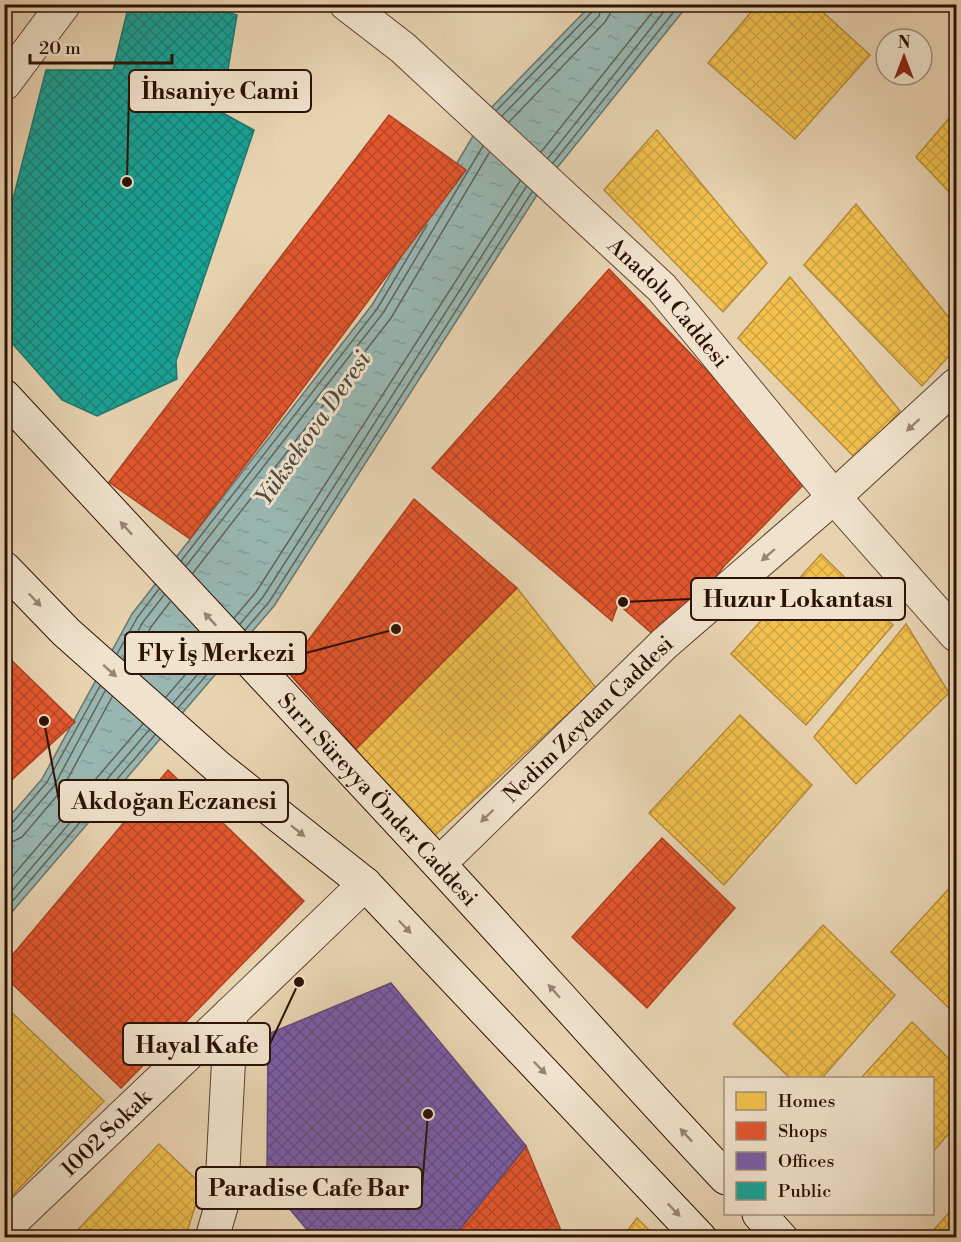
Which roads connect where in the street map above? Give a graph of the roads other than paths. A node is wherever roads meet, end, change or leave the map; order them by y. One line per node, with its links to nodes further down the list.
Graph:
1 (64, 4): 3 (street)
2 (346, 4): 6 (street, Anadolu Caddesi)
3 (4, 84)
4 (957, 385): 6 (street, Nedim Zeydan Caddesi, one-way to 6)
5 (4, 396): 9 (street, Sırrı Süreyya Önder Caddesi, one-way to 5)
6 (834, 498): 8 (street, Anadolu Caddesi); 9 (street, Nedim Zeydan Caddesi, one-way to 9)
7 (4, 568): 10 (street, one-way to 10)
8 (957, 635)
9 (439, 864): 12 (street, Sırrı Süreyya Önder Caddesi, one-way to 9)
10 (365, 884): 11 (street, 1002 Sokak); 16 (street, one-way to 16)
11 (231, 1013): 14 (street, 1002 Sokak); 15 (street)
12 (724, 1176)
13 (760, 1215): 17 (street)
14 (4, 1229)
15 (212, 1238)
16 (700, 1238)
17 (781, 1238)

